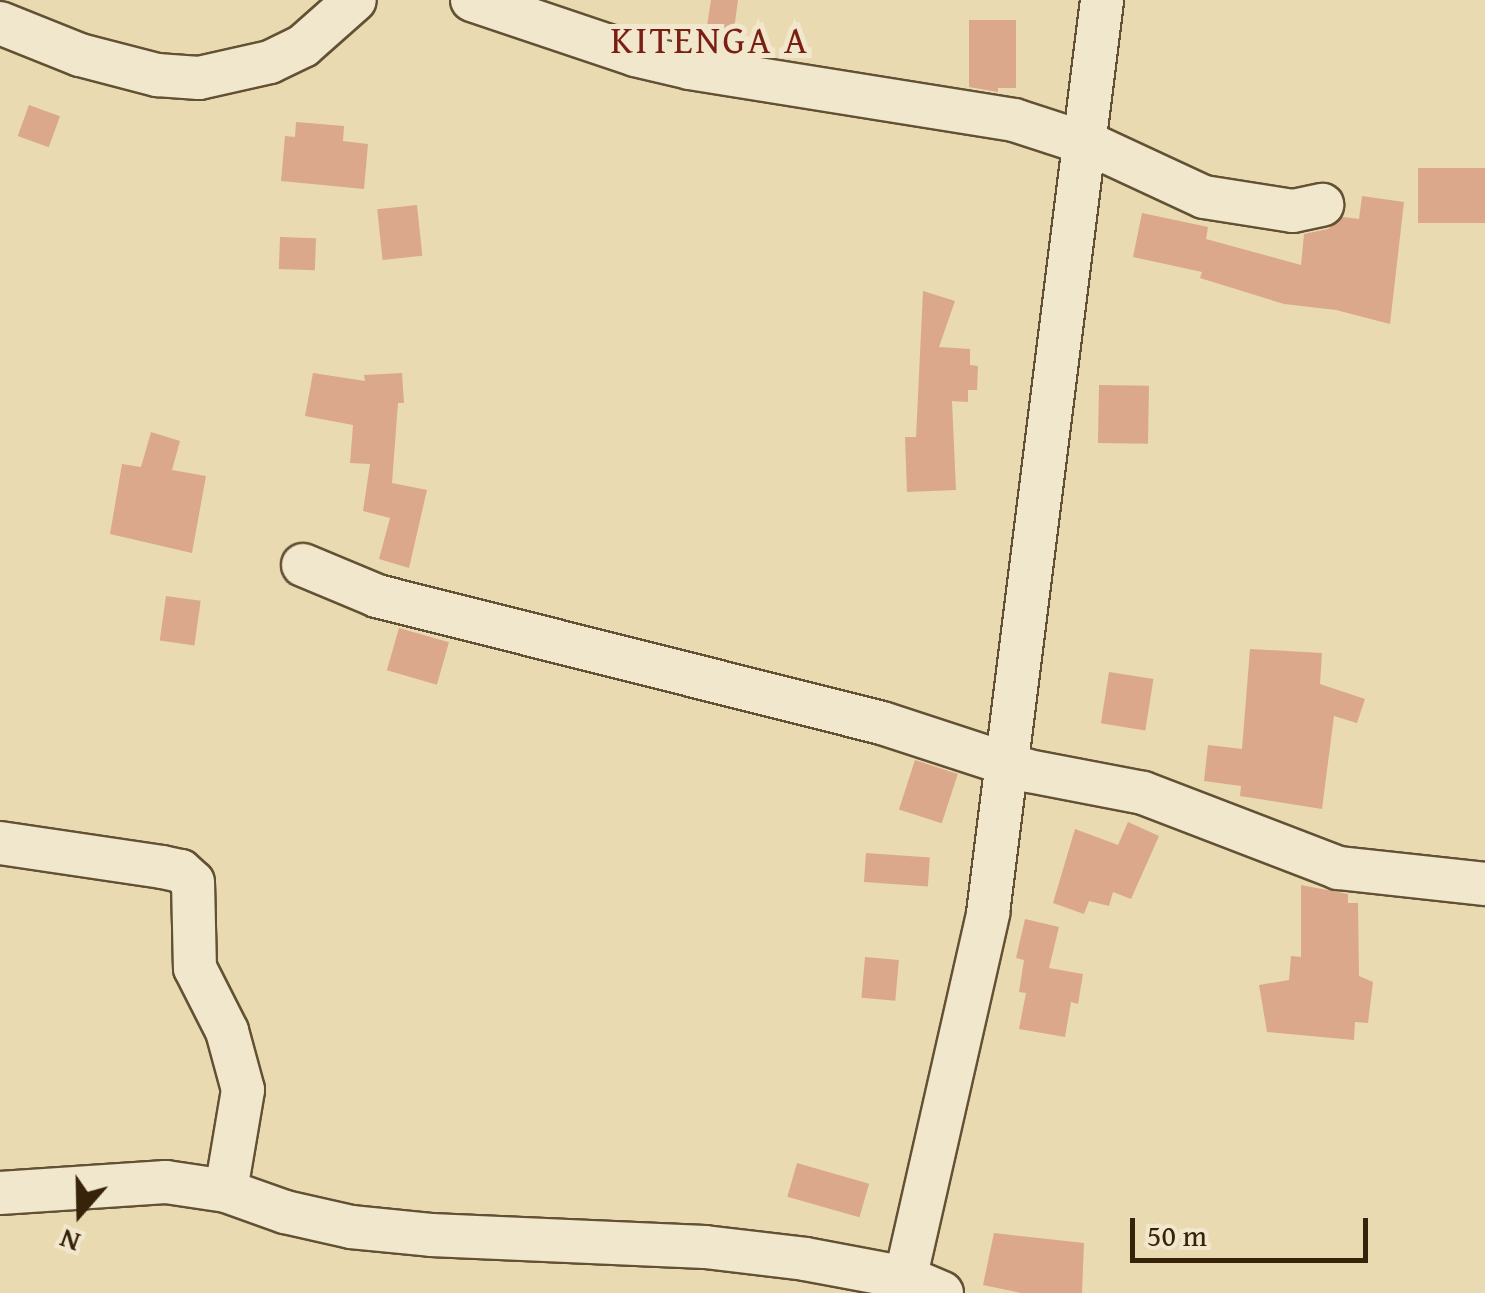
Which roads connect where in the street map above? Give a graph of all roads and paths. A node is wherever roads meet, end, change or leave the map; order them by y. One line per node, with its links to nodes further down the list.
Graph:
1 (355, 0): 4 (street)
2 (472, 0): 5 (street)
3 (1102, 0): 5 (street)
4 (0, 23)
5 (1086, 143): 6 (street); 8 (street)
6 (1322, 205)
7 (303, 564): 8 (street)
8 (1006, 762): 10 (street); 13 (street)
9 (0, 843): 11 (street)
10 (1485, 884)
11 (226, 1192): 12 (street); 13 (street)
12 (0, 1193)
13 (917, 1288)

